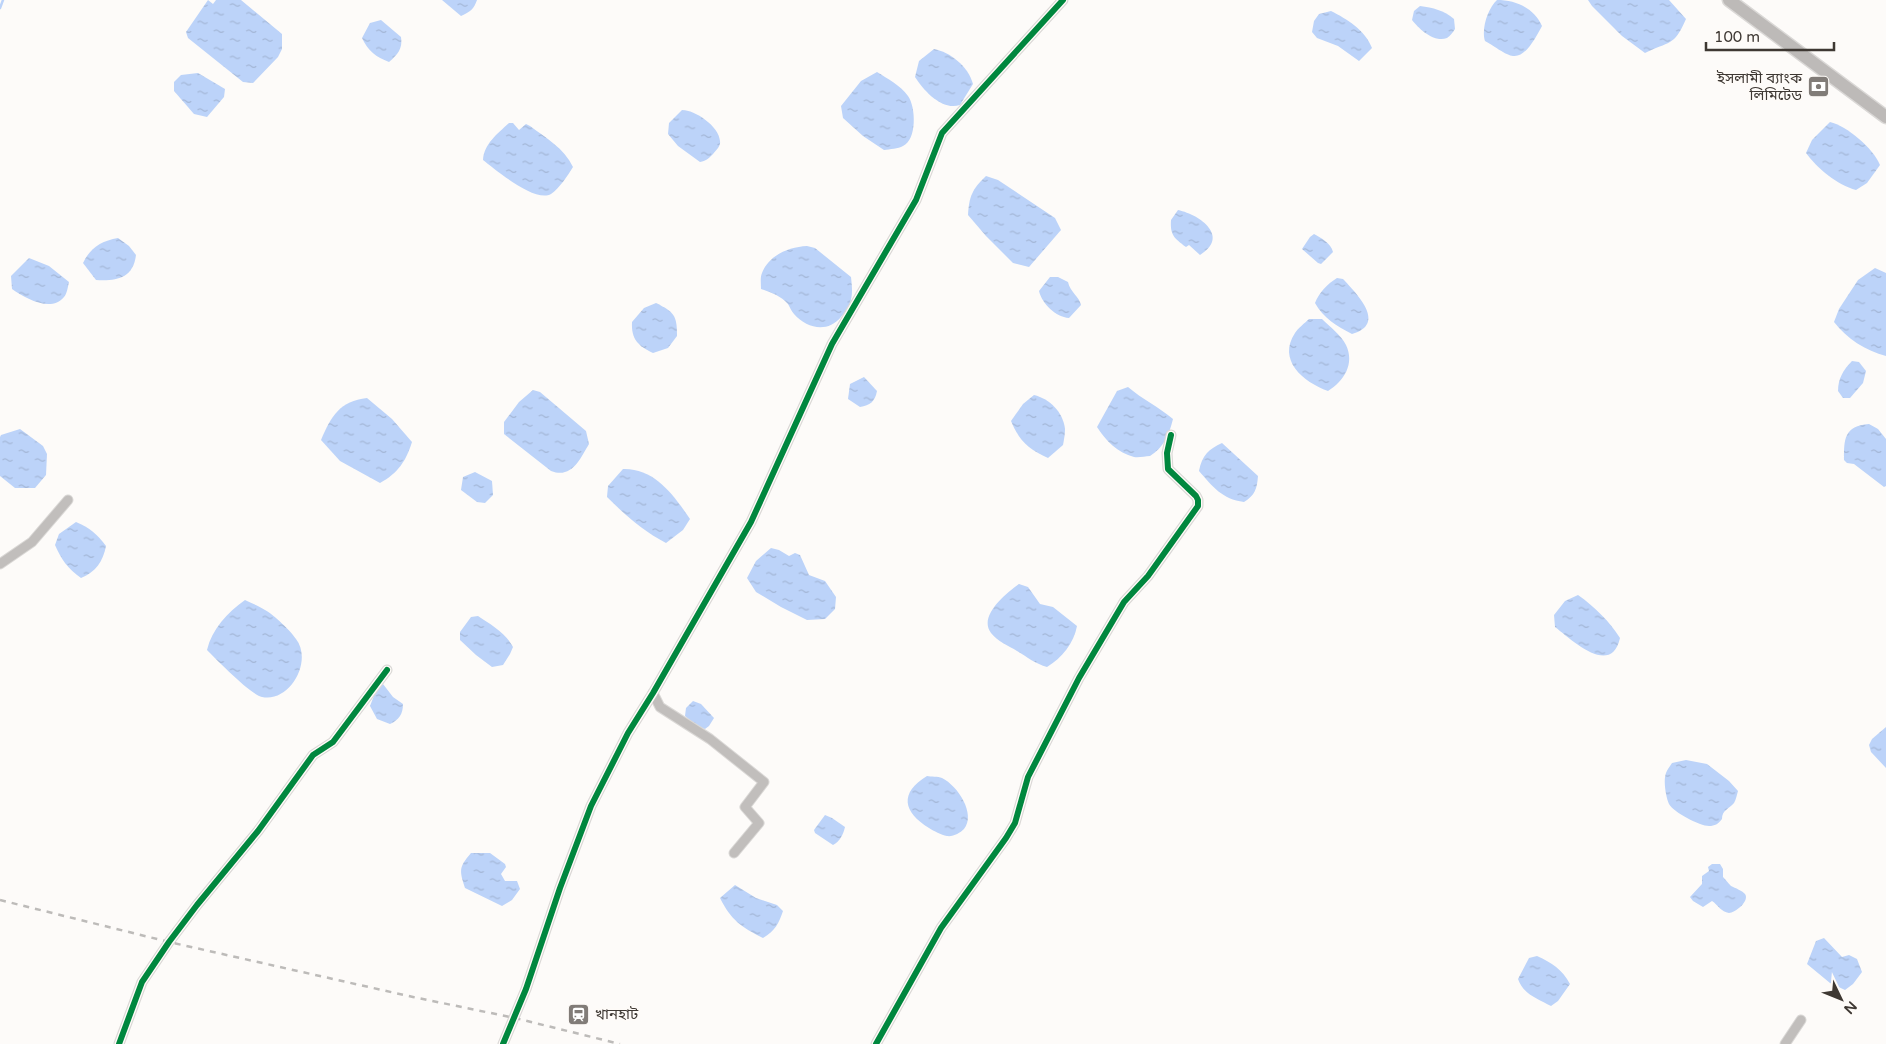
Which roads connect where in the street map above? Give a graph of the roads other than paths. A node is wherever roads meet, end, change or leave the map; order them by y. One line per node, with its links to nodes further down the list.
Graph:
1 (1063, 0): 8 (street)
2 (1731, 1): 3 (highway)
3 (1886, 117)
4 (1171, 435): 13 (street)
5 (68, 500): 6 (street)
6 (0, 564)
7 (387, 670): 11 (street)
8 (653, 693): 9 (street); 12 (street)
9 (734, 853)
10 (1801, 1020): 14 (street)
11 (118, 1044)
12 (502, 1044)
13 (876, 1044)
14 (1785, 1044)

